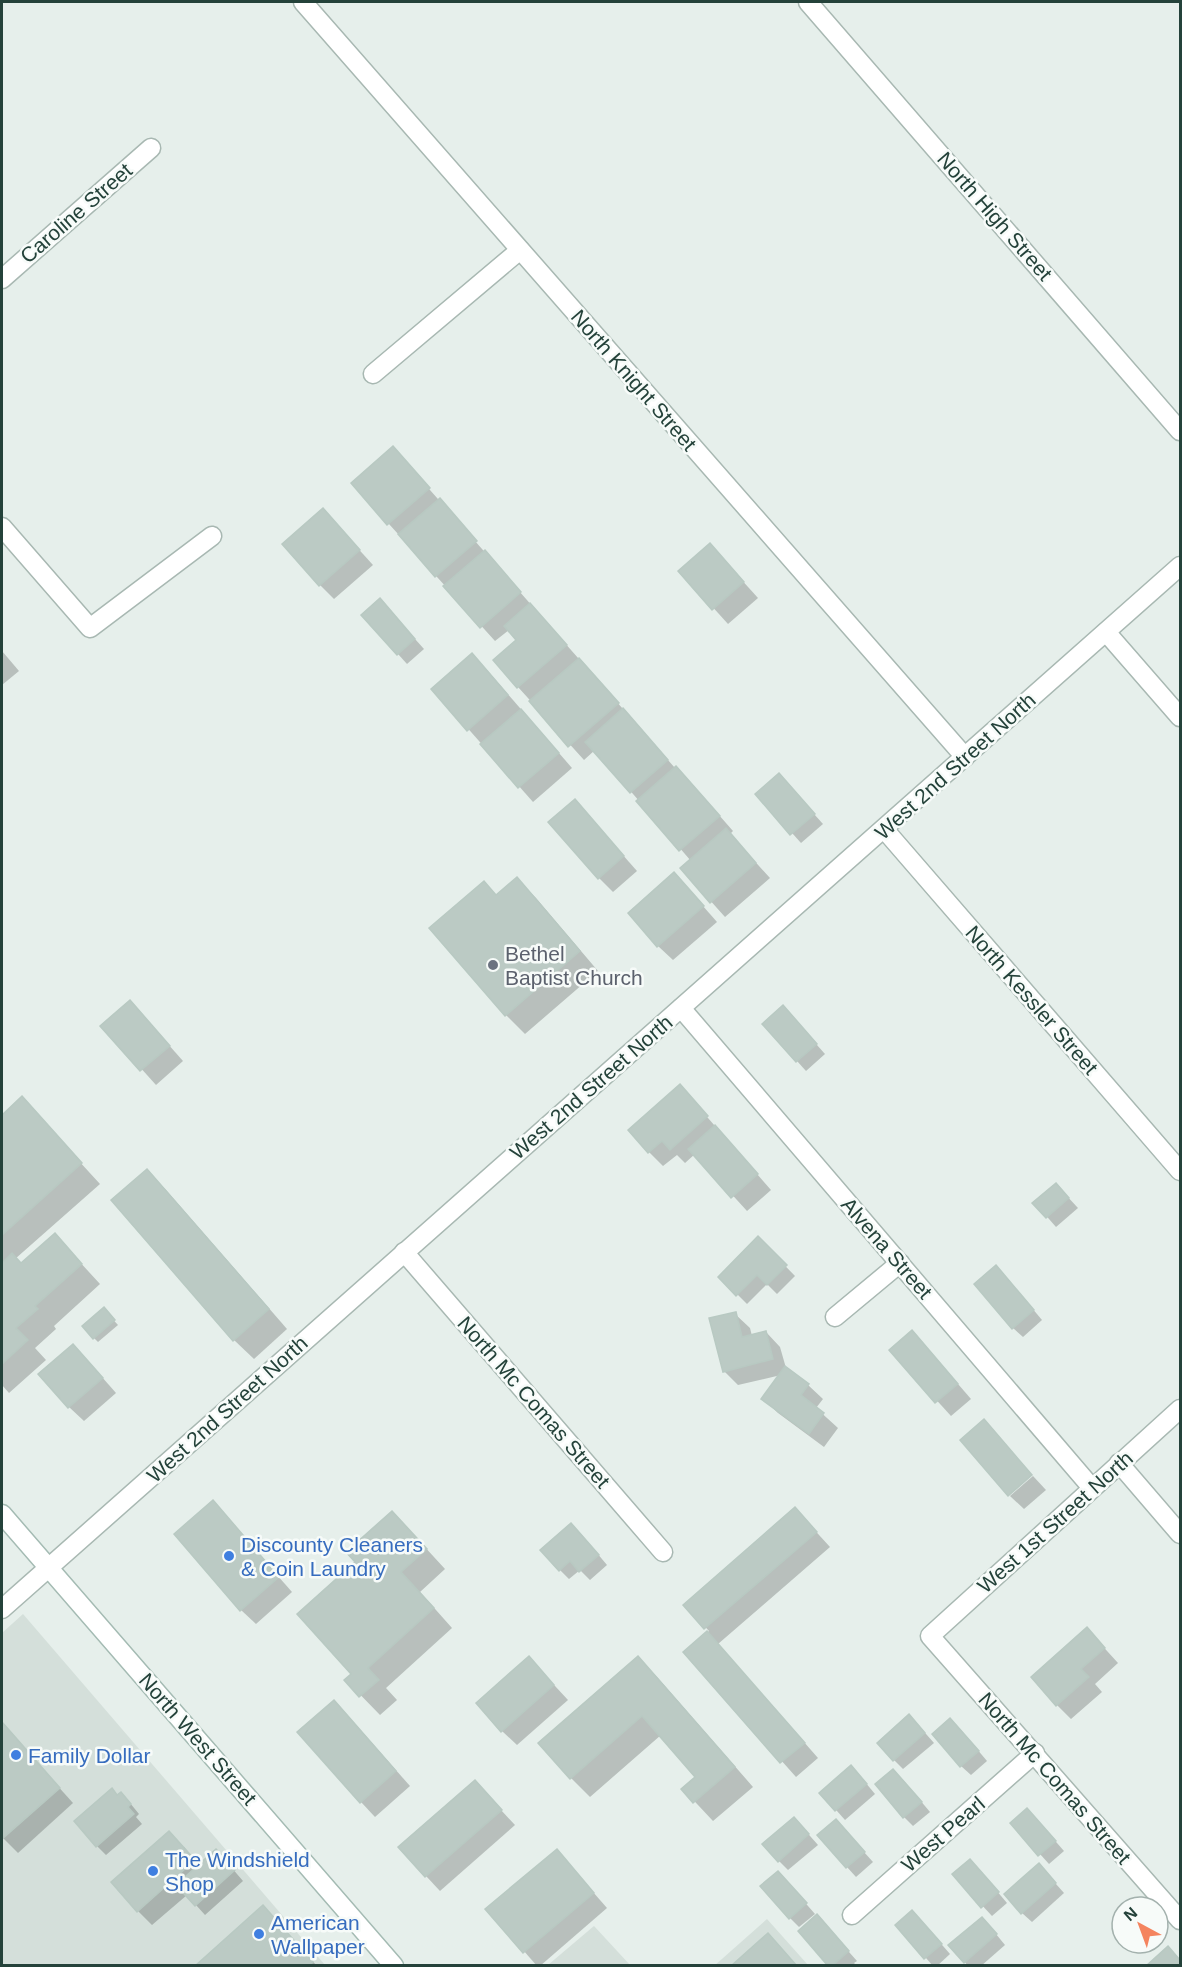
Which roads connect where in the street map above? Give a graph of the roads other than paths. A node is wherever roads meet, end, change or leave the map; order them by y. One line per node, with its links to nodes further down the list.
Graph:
1 (303, 2): 4 (street, North Knight Street)
2 (808, 2): 7 (street, North High Street)
3 (151, 148): 5 (street, Caroline Street)
4 (520, 250): 6 (street); 13 (street, North Knight Street)
5 (2, 279)
6 (373, 374)
7 (1180, 431)
8 (2, 527): 9 (street)
9 (212, 536)
10 (1180, 566): 11 (street, West 2nd Street North)
11 (1106, 632): 12 (street); 13 (street, West 2nd Street North)
12 (1180, 717)
13 (964, 757): 14 (street, West 2nd Street North)
14 (884, 829): 15 (street, West 2nd Street North); 16 (street, North Kessler Street)
15 (681, 1008): 17 (street, West 2nd Street North); 18 (street, Alvena Street)
16 (1180, 1171)
17 (404, 1252): 25 (street, North Mc Comas Street); 26 (street, West 2nd Street North)
18 (900, 1263): 19 (street); 22 (street, Alvena Street)
19 (835, 1317)
20 (1180, 1409): 21 (street, West 1st Street North)
21 (1119, 1463): 22 (street, West 1st Street North); 24 (street)
22 (1092, 1488): 28 (street, West 1st Street North)
23 (2, 1514): 26 (street, North West Street)
24 (1180, 1534)
25 (663, 1552)
26 (48, 1567): 27 (street, West 2nd Street North); 32 (street, North West Street)
27 (2, 1609)
28 (930, 1636): 29 (street, North Mc Comas Street)
29 (1035, 1754): 30 (street, West Pearl); 31 (street, North Mc Comas Street)
30 (852, 1915)
31 (1180, 1920)
32 (394, 1965)

